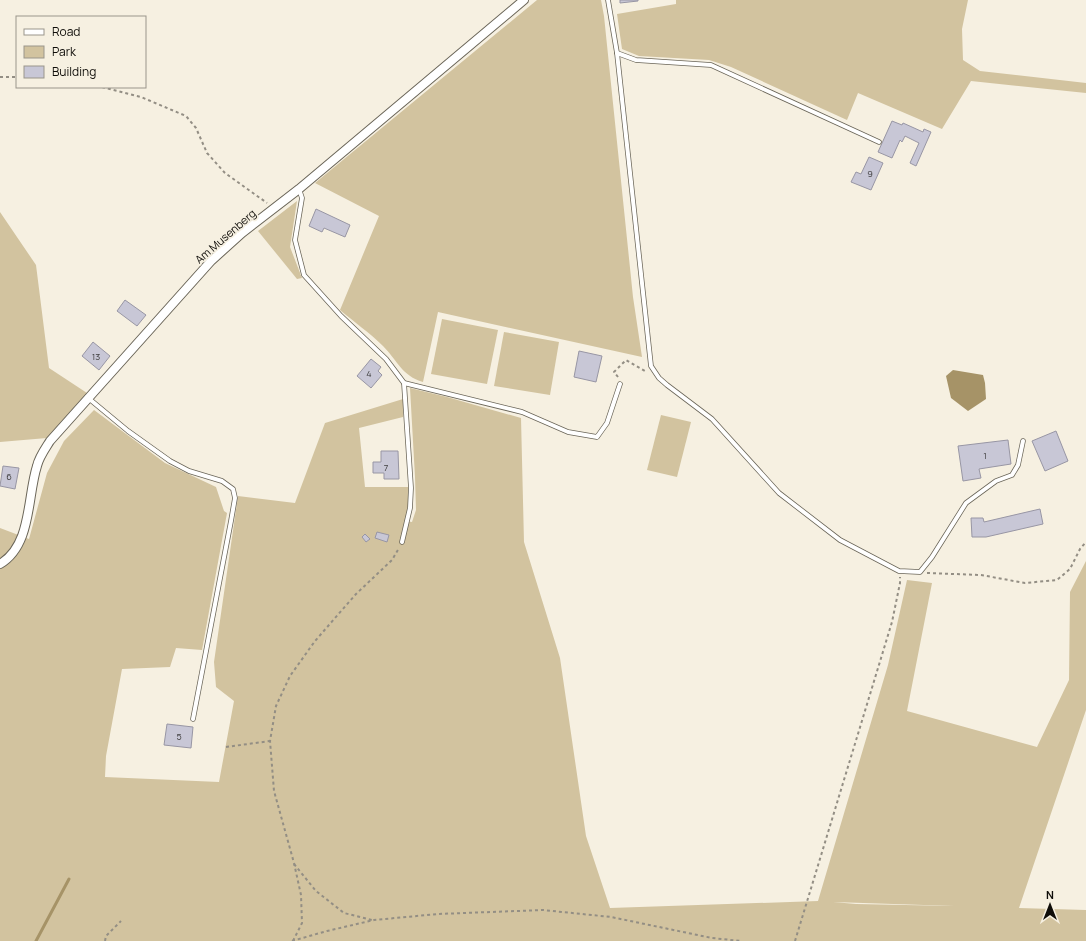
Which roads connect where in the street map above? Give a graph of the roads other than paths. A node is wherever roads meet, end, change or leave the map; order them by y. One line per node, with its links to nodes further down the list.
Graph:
1 (524, 0): 5 (street, Am Musenberg)
2 (608, 0): 3 (lane)
3 (617, 53): 4 (lane); 9 (lane)
4 (879, 142)
5 (300, 189): 6 (lane); 8 (street, Am Musenberg)
6 (404, 383): 7 (lane); 10 (lane)
7 (620, 384)
8 (88, 397): 11 (street, Am Musenberg); 12 (lane)
9 (1023, 441)
10 (402, 542)
11 (0, 564)
12 (193, 719)

